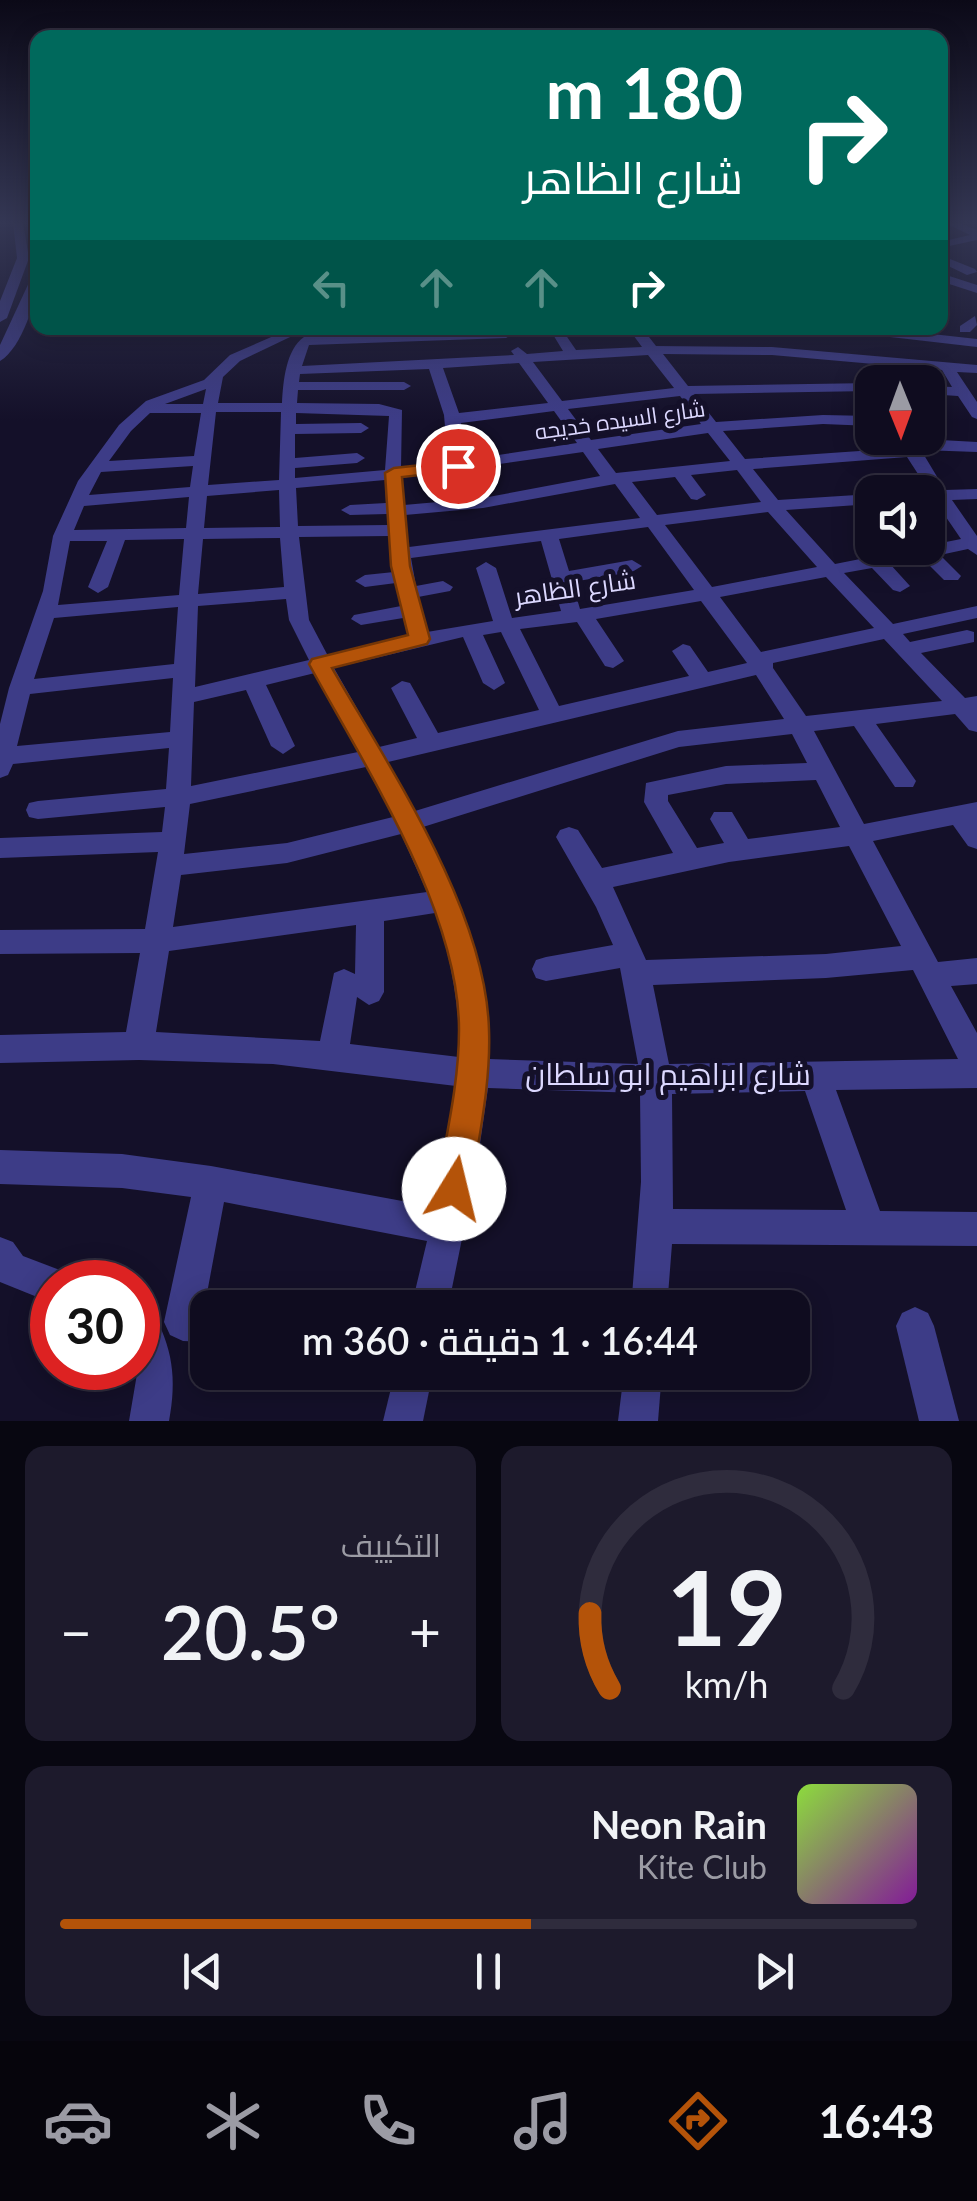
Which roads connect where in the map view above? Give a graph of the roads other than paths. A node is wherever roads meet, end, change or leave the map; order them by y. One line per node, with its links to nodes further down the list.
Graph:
1 (5, 296): 3 (street)
2 (30, 296): 4 (street)
3 (0, 322): 4 (street)
4 (19, 324): 17 (street)
5 (948, 325): 6 (street)
6 (973, 327)
7 (286, 335): 24 (street)
8 (417, 335): 30 (street)
9 (507, 335): 18 (street)
10 (559, 335): 16 (street)
11 (641, 335): 15 (street)
12 (893, 335): 19 (street)
13 (922, 335): 14 (street)
14 (977, 343)
15 (653, 350): 16 (street); 19 (street); 27 (street)
16 (572, 354): 18 (street)
17 (0, 357)
18 (523, 358): 21 (street); 31 (street)
19 (890, 362): 20 (street); 22 (street)
20 (891, 365)
21 (435, 366): 30 (street); 35 (street)
22 (947, 367): 23 (street); 29 (street)
23 (977, 369)
24 (216, 377): 32 (street); 33 (street)
25 (404, 386): 30 (street)
26 (855, 387): 27 (street)
27 (683, 390): 31 (street); 37 (street)
28 (945, 391): 29 (street)
29 (963, 392): 34 (street)
30 (291, 398): 32 (street); 39 (street); 50 (street); 51 (street)
31 (557, 404): 35 (street); 40 (street)
32 (209, 408): 33 (street); 45 (street)
33 (142, 409): 48 (street)
34 (977, 414)
35 (452, 419): 47 (street)
36 (855, 420): 37 (street, شارع السيده خديجه)
37 (707, 422): 38 (street); 40 (street, شارع السيده خديجه); 46 (street)
38 (630, 423)
39 (361, 428)
40 (587, 445): 47 (street, شارع السيده خديجه); 52 (street)
41 (945, 446): 42 (street)
42 (977, 447)
43 (855, 451): 46 (street)
44 (358, 458): 51 (street)
45 (202, 460): 48 (street); 54 (street)
46 (738, 465): 49 (street); 61 (street)
47 (458, 466): 50 (street, شارع السيده خديجه)
48 (97, 467): 58 (street)
49 (679, 472): 52 (street); 56 (street)
50 (394, 473): 51 (street, شارع السيده خديجه); 64 (street)
51 (287, 474): 54 (street, شارع السيده خديجه); 67 (street)
52 (616, 478): 65 (street); 66 (street)
53 (796, 486): 60 (street)
54 (198, 491): 58 (street, شارع السيده خديجه); 68 (street)
55 (977, 494): 57 (street)
56 (697, 495)
57 (945, 495)
58 (76, 501): 70 (street)
59 (855, 502): 60 (street)
60 (810, 503): 61 (street)
61 (772, 506): 66 (street); 80 (street)
62 (350, 510): 64 (street)
63 (945, 510): 72 (street)
64 (396, 517): 65 (street); 67 (street); 74 (street)
65 (505, 520): 71 (street); 74 (street)
66 (652, 523): 71 (street); 89 (street)
67 (290, 532): 68 (street); 87 (street)
68 (193, 534): 69 (street); 90 (street)
69 (118, 535): 70 (street); 85 (street)
70 (62, 536): 91 (street)
71 (550, 537): 82 (street)
72 (975, 545): 73 (street, شارع الظاهر)
73 (945, 548)
74 (399, 554): 88 (street)
75 (855, 564): 80 (street, شارع الظاهر)
76 (880, 565): 84 (street)
77 (939, 565): 81 (street)
78 (632, 566): 82 (street)
79 (486, 568): 95 (street)
80 (830, 569): 89 (street, شارع الظاهر); 97 (street)
81 (950, 576)
82 (559, 578): 93 (street)
83 (365, 581): 88 (street)
84 (900, 586)
85 (98, 587)
86 (444, 587): 88 (street)
87 (292, 592): 90 (street); 104 (street)
88 (407, 593): 94 (street); 99 (street)
89 (710, 594): 93 (street, شارع الظاهر); 103 (street)
90 (187, 602): 91 (street); 105 (street)
91 (46, 612): 109 (street)
92 (977, 612): 97 (street)
93 (578, 616): 95 (street, شارع الظاهر); 102 (street)
94 (361, 619)
95 (506, 626): 96 (street, شارع الظاهر); 113 (street)
96 (471, 630): 99 (street, شارع الظاهر); 108 (street)
97 (890, 630): 100 (street); 103 (street)
98 (967, 637): 100 (street)
99 (419, 639): 104 (street, شارع الظاهر)
100 (908, 649): 112 (street)
101 (683, 652): 106 (street)
102 (613, 661)
103 (762, 663): 106 (street); 115 (street)
104 (320, 664): 107 (street, شارع الظاهر); 119 (street)
105 (182, 670): 109 (street); 111 (street)
106 (702, 680): 113 (street)
107 (254, 681): 111 (street, شارع الظاهر); 118 (street)
108 (494, 683)
109 (20, 688): 120 (street)
110 (402, 688): 117 (street)
111 (182, 698): 116 (street)
112 (972, 712): 114 (street)
113 (552, 714): 117 (street)
114 (860, 717): 115 (street); 122 (street)
115 (800, 724): 121 (street); 127 (street)
116 (181, 739): 120 (street); 123 (street)
117 (432, 744): 119 (street)
118 (283, 746)
119 (371, 759): 123 (street); 127 (street)
120 (2, 763)
121 (824, 771): 128 (street); 134 (street)
122 (904, 781)
123 (178, 797): 124 (street); 133 (street)
124 (38, 810)
125 (968, 813): 128 (street); 130 (street)
126 (724, 819): 132 (street)
127 (408, 824): 133 (street); 136 (street)
128 (856, 835): 132 (street); 141 (street)
129 (569, 837): 135 (street)
130 (977, 839)
131 (0, 848): 133 (street)
132 (741, 851): 134 (street)
133 (171, 854): 138 (street)
134 (690, 859): 135 (street)
135 (596, 880): 140 (street)
136 (444, 902): 137 (street); 149 (street)
137 (370, 912): 138 (street); 146 (street)
138 (156, 941): 139 (street); 144 (street)
139 (0, 942)
140 (633, 964): 141 (street); 142 (street); 151 (street)
141 (923, 966): 143 (street); 147 (street)
142 (546, 968)
143 (977, 971)
144 (139, 1046): 145 (street, شارع ابراهيم ابو سلطان); 146 (street, شارع ابراهيم ابو سلطان)
145 (0, 1049)
146 (333, 1057): 149 (street, شارع ابراهيم ابو سلطان)
147 (977, 1064)
148 (977, 1073): 150 (street, شارع ابراهيم ابو سلطان)
149 (473, 1074): 151 (street, شارع ابراهيم ابو سلطان); 155 (street)
150 (815, 1076): 151 (street, شارع ابراهيم ابو سلطان); 157 (street)
151 (656, 1079): 154 (street)
152 (0, 1167): 153 (street)
153 (211, 1183): 155 (street); 162 (street)
154 (657, 1226): 157 (street); 161 (street)
155 (448, 1227): 160 (street)
156 (977, 1229): 157 (street)
157 (870, 1230)
158 (0, 1255): 159 (street)
159 (30, 1276)
160 (441, 1290)
161 (651, 1290)
162 (190, 1323)
163 (914, 1326): 170 (street)
164 (156, 1390): 167 (street)
165 (410, 1390): 168 (street)
166 (641, 1390): 169 (street)
167 (150, 1421)
168 (402, 1421)
169 (638, 1421)
170 (938, 1421)

